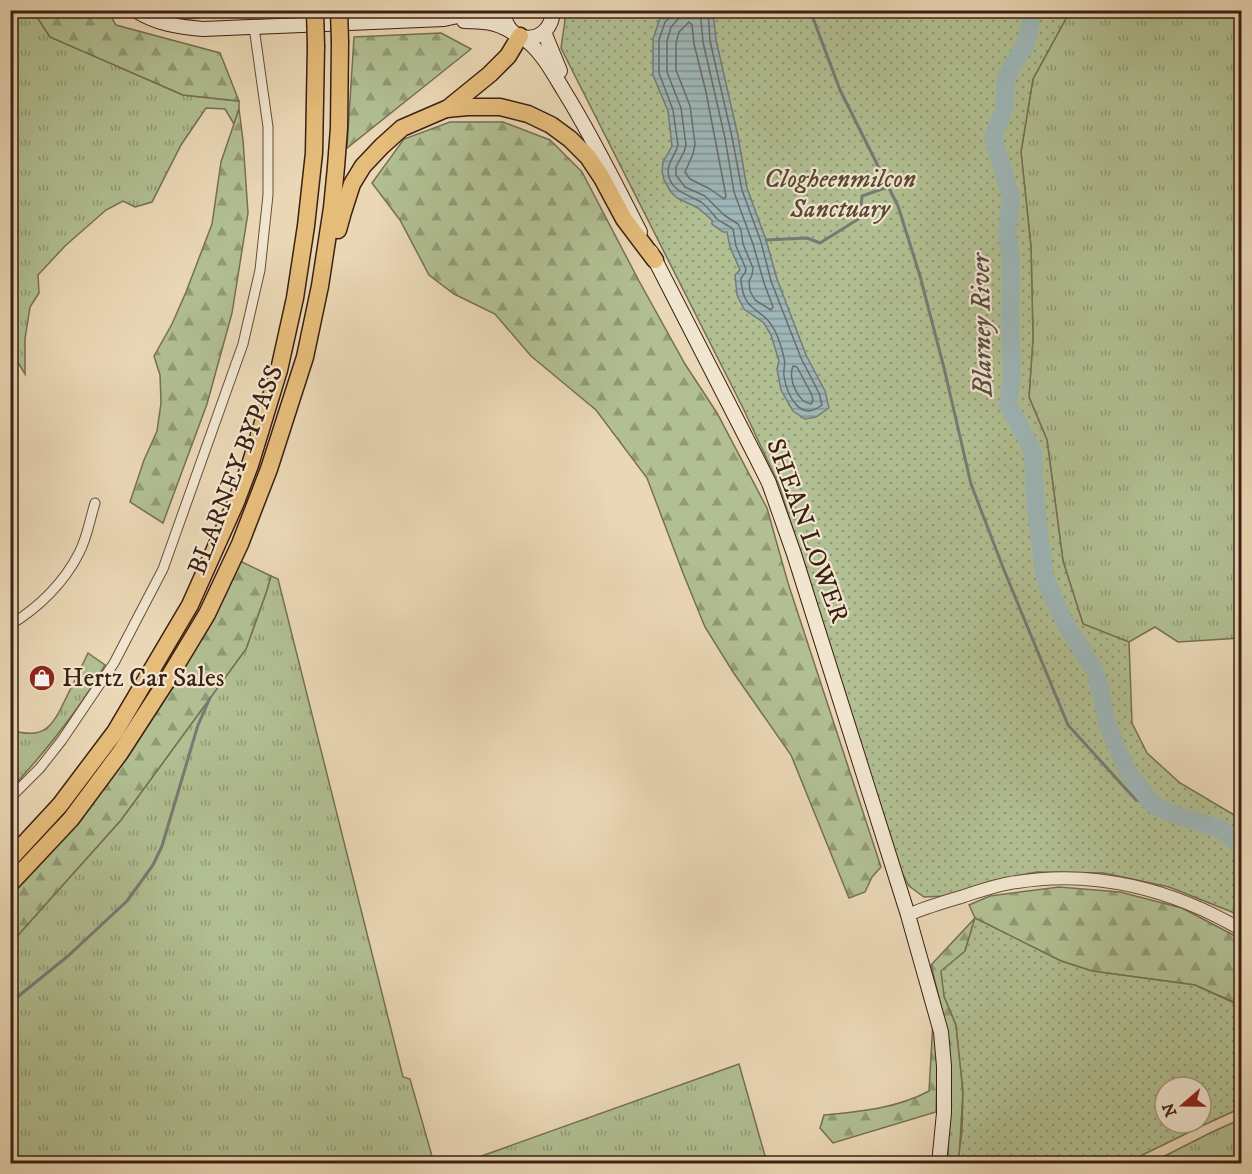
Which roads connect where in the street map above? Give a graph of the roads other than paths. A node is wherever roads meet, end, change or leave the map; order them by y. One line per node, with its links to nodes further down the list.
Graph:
1 (135, 10): 8 (main road)
2 (315, 10): 18 (highway, BLARNEY BYPASS, bridge)
3 (339, 10): 14 (highway, BLARNEY BYPASS, bridge)
4 (486, 10): 7 (main road)
5 (504, 10): 10 (main road)
6 (553, 10): 9 (main road)
7 (444, 20): 8 (main road); 10 (main road)
8 (254, 27): 17 (street)
9 (544, 32): 10 (main road); 12 (main road, SHEAN LOWER)
10 (518, 36): 11 (highway); 12 (main road, SHEAN LOWER)
11 (446, 110): 13 (highway); 14 (highway)
12 (582, 119): 13 (main road, SHEAN LOWER)
13 (655, 260): 20 (main road, SHEAN LOWER)
14 (305, 357): 19 (highway, BLARNEY BYPASS)
15 (95, 503): 16 (street)
16 (10, 625)
17 (10, 798)
18 (10, 859)
19 (10, 884)
20 (908, 915): 21 (street); 22 (main road, SHEAN LOWER)
21 (1242, 930)
22 (939, 1164)

